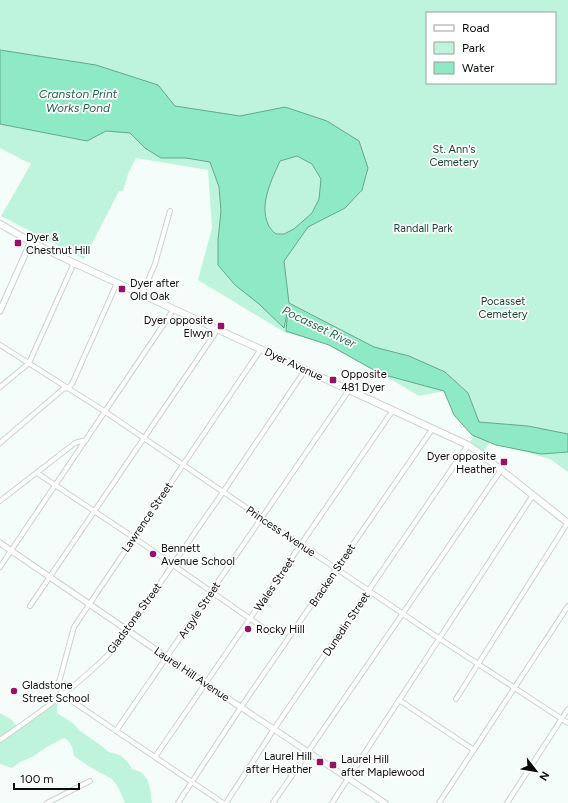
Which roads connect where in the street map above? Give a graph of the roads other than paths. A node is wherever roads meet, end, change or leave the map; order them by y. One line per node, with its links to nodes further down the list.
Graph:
1 (170, 211): 6 (street)
2 (2, 226): 3 (main road, Dyer Avenue)
3 (31, 242): 4 (main road, Dyer Avenue); 8 (street)
4 (74, 263): 5 (main road, Dyer Avenue); 12 (street)
5 (117, 283): 6 (main road, Dyer Avenue); 15 (street)
6 (142, 294): 7 (main road, Dyer Avenue)
7 (174, 309): 9 (main road, Dyer Avenue); 18 (street)
8 (0, 311)
9 (218, 329): 11 (main road, Dyer Avenue); 20 (street)
10 (0, 345): 12 (street, Princess Avenue)
11 (261, 349): 13 (main road, Dyer Avenue); 24 (street, Lawrence Street)
12 (29, 363): 14 (street); 15 (street, Princess Avenue)
13 (305, 370): 16 (main road, Dyer Avenue); 28 (street, Gladstone Street)
14 (0, 387)
15 (68, 388): 18 (street, Princess Avenue); 22 (street)
16 (349, 390): 17 (main road, Dyer Avenue); 32 (street, Argyle Street)
17 (393, 410): 19 (main road, Dyer Avenue); 36 (street, Wales Street)
18 (104, 412): 20 (street, Princess Avenue); 21 (street)
19 (433, 428): 23 (main road, Dyer Avenue); 40 (street, Bracken Street)
20 (144, 439): 24 (street, Princess Avenue); 31 (street)
21 (86, 440): 26 (street); 27 (street)
22 (0, 443)
23 (468, 445): 25 (main road, Dyer Avenue); 43 (street, Dunedin Street)
24 (183, 464): 28 (street, Princess Avenue); 34 (street, Lawrence Street)
25 (501, 470): 29 (main road, Dyer Avenue); 47 (street)
26 (37, 473): 27 (street); 30 (street)
27 (55, 484): 31 (street); 37 (street)
28 (223, 492): 32 (street, Princess Avenue); 38 (street, Gladstone Street)
29 (533, 495): 33 (main road, Dyer Avenue); 51 (street)
30 (0, 501)
31 (95, 511): 34 (street); 41 (street)
32 (261, 518): 36 (street, Princess Avenue); 42 (street, Argyle Street)
33 (568, 523): 53 (street)
34 (134, 537): 38 (street); 44 (street, Lawrence Street)
35 (0, 543): 37 (street, Laurel Hill Avenue)
36 (301, 545): 40 (street, Princess Avenue); 48 (street, Wales Street)
37 (11, 551): 39 (street); 41 (street, Laurel Hill Avenue)
38 (172, 564): 42 (street); 49 (street, Gladstone Street)
39 (0, 568)
40 (336, 569): 43 (street, Princess Avenue); 59 (street, Bracken Street)
41 (50, 577): 44 (street, Laurel Hill Avenue); 45 (street)
42 (211, 591): 48 (street); 52 (street, Argyle Street)
43 (369, 591): 47 (street, Princess Avenue); 63 (street, Dunedin Street)
44 (88, 604): 49 (street, Laurel Hill Avenue); 56 (street, Lawrence Street)
45 (30, 606)
46 (568, 606): 55 (street)
47 (403, 614): 51 (street, Princess Avenue); 67 (street)
48 (250, 619): 50 (street); 54 (street, Wales Street)
49 (128, 630): 52 (street, Laurel Hill Avenue); 56 (street, Gladstone Street)
50 (269, 632)
51 (440, 639): 53 (street, Princess Avenue); 58 (street)
52 (166, 657): 54 (street, Laurel Hill Avenue); 64 (street, Argyle Street)
53 (478, 664): 55 (street, Princess Avenue); 57 (street)
54 (206, 684): 59 (street, Laurel Hill Avenue); 68 (street, Wales Street)
55 (514, 688): 61 (street, Princess Avenue); 66 (street)
56 (63, 695): 64 (street); 65 (street, Gladstone Street)
57 (456, 699)
58 (399, 700): 66 (street); 69 (street)
59 (242, 708): 63 (street, Laurel Hill Avenue); 71 (street, Bracken Street)
60 (568, 709): 61 (street)
61 (562, 719): 62 (street, Princess Avenue); 79 (street)
62 (568, 723)
63 (274, 729): 67 (street, Laurel Hill Avenue); 74 (street, Dunedin Street)
64 (116, 731): 68 (street)
65 (0, 740)
66 (474, 750): 78 (street)
67 (308, 752): 69 (street, Laurel Hill Avenue); 75 (street)
68 (155, 757): 71 (street)
69 (348, 778): 76 (street); 77 (street, Laurel Hill Avenue)
70 (90, 781): 72 (street)
71 (192, 782): 73 (street, Bracken Street); 74 (street)
72 (47, 803)
73 (178, 803)
74 (224, 803)
75 (273, 803)
76 (332, 803)
77 (385, 803)
78 (439, 803)
79 (507, 803)

